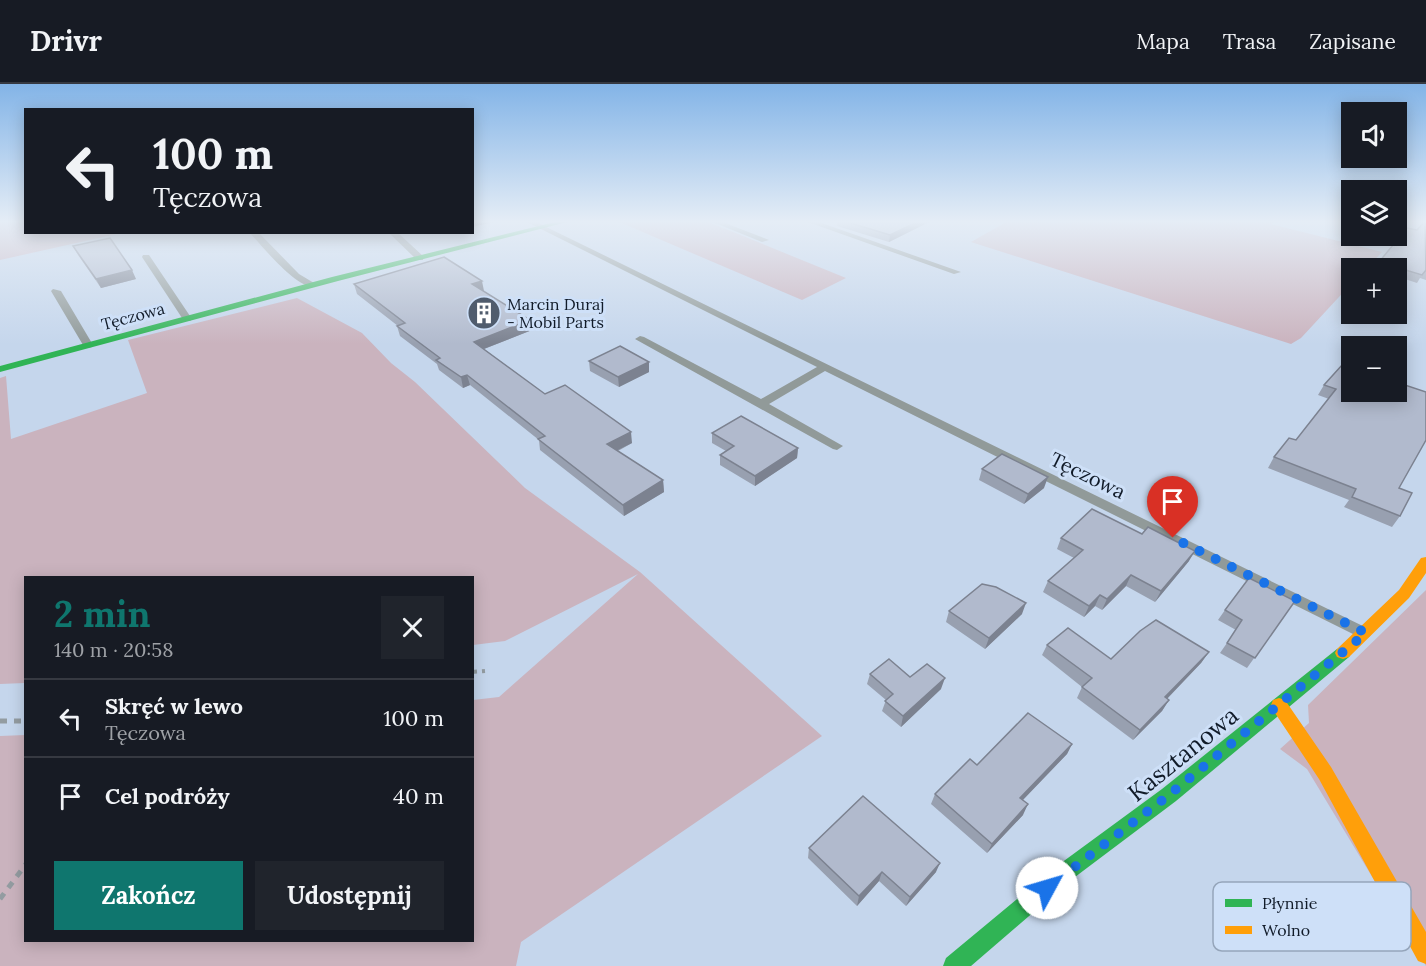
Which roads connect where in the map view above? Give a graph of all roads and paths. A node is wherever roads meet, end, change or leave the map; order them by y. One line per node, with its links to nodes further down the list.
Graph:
1 (149, 262): 9 (lane, Tęczowa)
2 (282, 262): 7 (lane)
3 (403, 262): 7 (street, Tęczowa)
4 (612, 262): 12 (lane, Tęczowa)
5 (928, 262): 6 (lane)
6 (957, 272)
7 (311, 285): 9 (street, Tęczowa)
8 (56, 291): 11 (lane, Tęczowa)
9 (187, 319): 11 (street, Tęczowa)
10 (640, 339): 14 (lane)
11 (88, 345): 13 (street, Tęczowa)
12 (825, 368): 14 (lane); 17 (lane, Tęczowa)
13 (0, 369)
14 (761, 404): 15 (lane)
15 (837, 446)
16 (1426, 562): 17 (street, Kasztanowa)
17 (1366, 633): 20 (street, Kasztanowa)
18 (484, 671): 19 (path)
19 (474, 672)
20 (1279, 705): 24 (street); 28 (street, Kasztanowa)
21 (0, 721): 22 (path)
22 (24, 721)
23 (24, 867): 25 (path)
24 (1386, 882)
25 (0, 899)
26 (1411, 926): 27 (street)
27 (1426, 953)
28 (954, 966)

